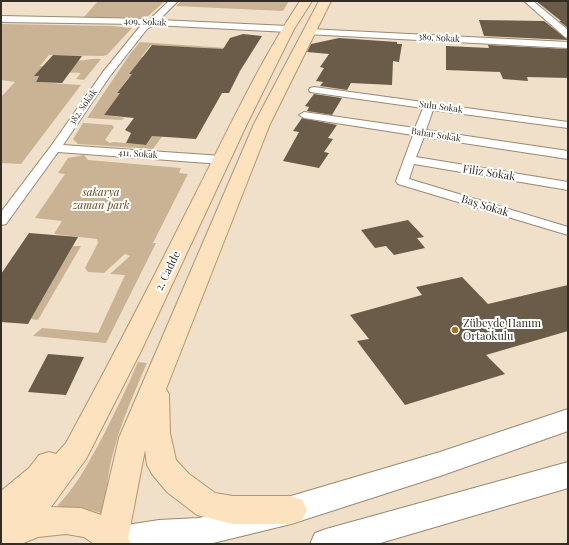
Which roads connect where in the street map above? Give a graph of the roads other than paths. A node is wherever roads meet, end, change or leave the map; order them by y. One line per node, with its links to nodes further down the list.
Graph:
1 (174, 1): 6 (street, 382. Sokak)
2 (306, 1): 7 (main road, 2. Cadde)
3 (325, 1): 7 (main road, 2. Cadde)
4 (528, 1): 8 (street)
5 (1, 19): 6 (street, 409. Sokak)
6 (152, 22): 7 (street, 409. Sokak); 15 (street, 382. Sokak)
7 (299, 30): 9 (street, 389. Sokak); 17 (main road, 2. Cadde); 22 (main road, 2. Cadde)
8 (568, 35)
9 (568, 45)
10 (314, 90): 11 (street, Sulu Sokak)
11 (428, 105): 13 (street, Sulu Sokak); 14 (street)
12 (304, 114): 14 (street, Bahar Sokak)
13 (568, 125)
14 (419, 132): 16 (street, Bahar Sokak); 18 (street)
15 (55, 148): 17 (street, 411. Sokak); 20 (street, 382. Sokak)
16 (568, 155)
17 (222, 160): 26 (main road, 2. Cadde)
18 (410, 160): 19 (street, Filiz Sokak); 21 (street, Baş Sokak)
19 (568, 186)
20 (1, 221)
21 (568, 231)
22 (156, 384): 25 (main road); 27 (main road, 2. Cadde)
23 (568, 420): 25 (main road)
24 (568, 475): 28 (main road)
25 (291, 510): 27 (main road)
26 (5, 527): 27 (main road)
27 (114, 542)
28 (326, 544)

